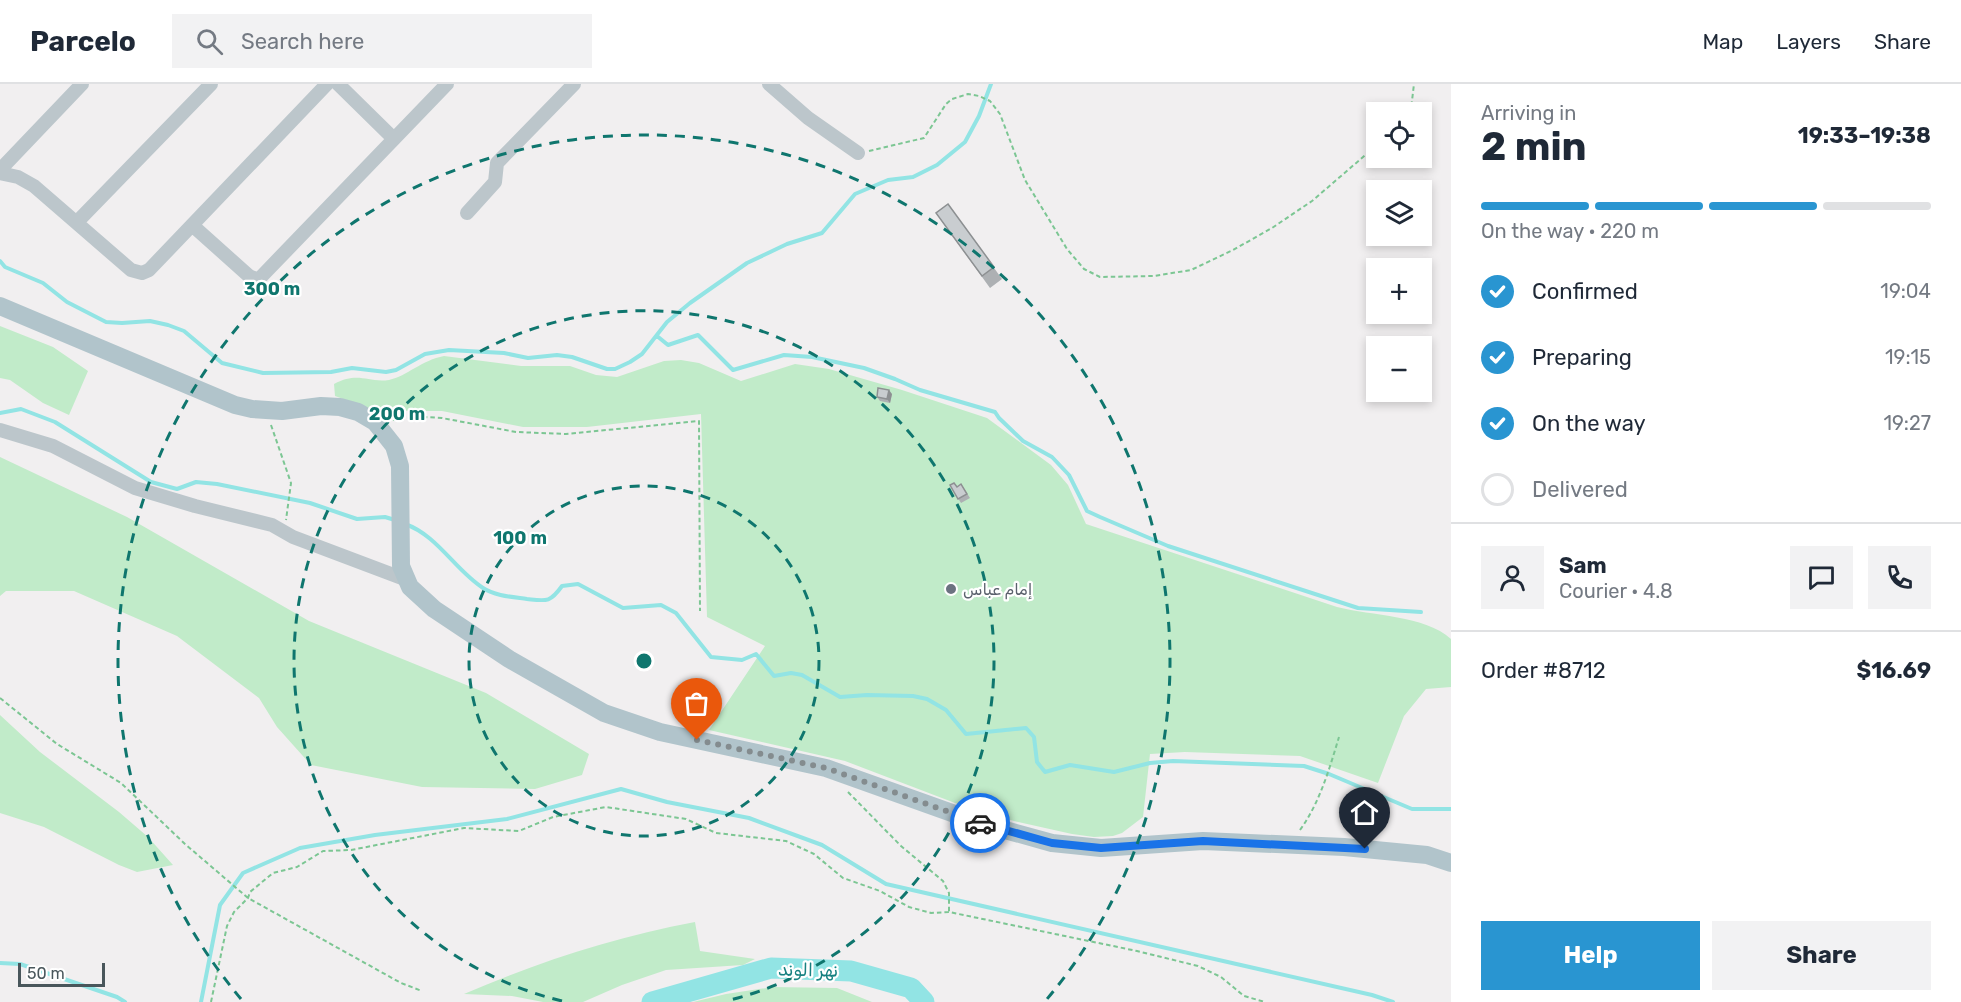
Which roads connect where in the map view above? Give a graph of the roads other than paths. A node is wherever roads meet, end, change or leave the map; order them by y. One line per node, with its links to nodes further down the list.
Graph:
1 (82, 84): 10 (street)
2 (211, 84): 12 (street)
3 (327, 84): 13 (street)
4 (338, 84): 8 (street)
5 (447, 84): 8 (street)
6 (574, 84): 11 (street)
7 (770, 84): 9 (street)
8 (394, 139): 13 (street)
9 (858, 153)
10 (0, 171): 12 (street)
11 (467, 213)
12 (77, 222): 13 (street)
13 (192, 225)
14 (0, 306): 16 (main road)
15 (0, 430): 16 (street)
16 (407, 580): 17 (main road)
17 (1451, 863)

